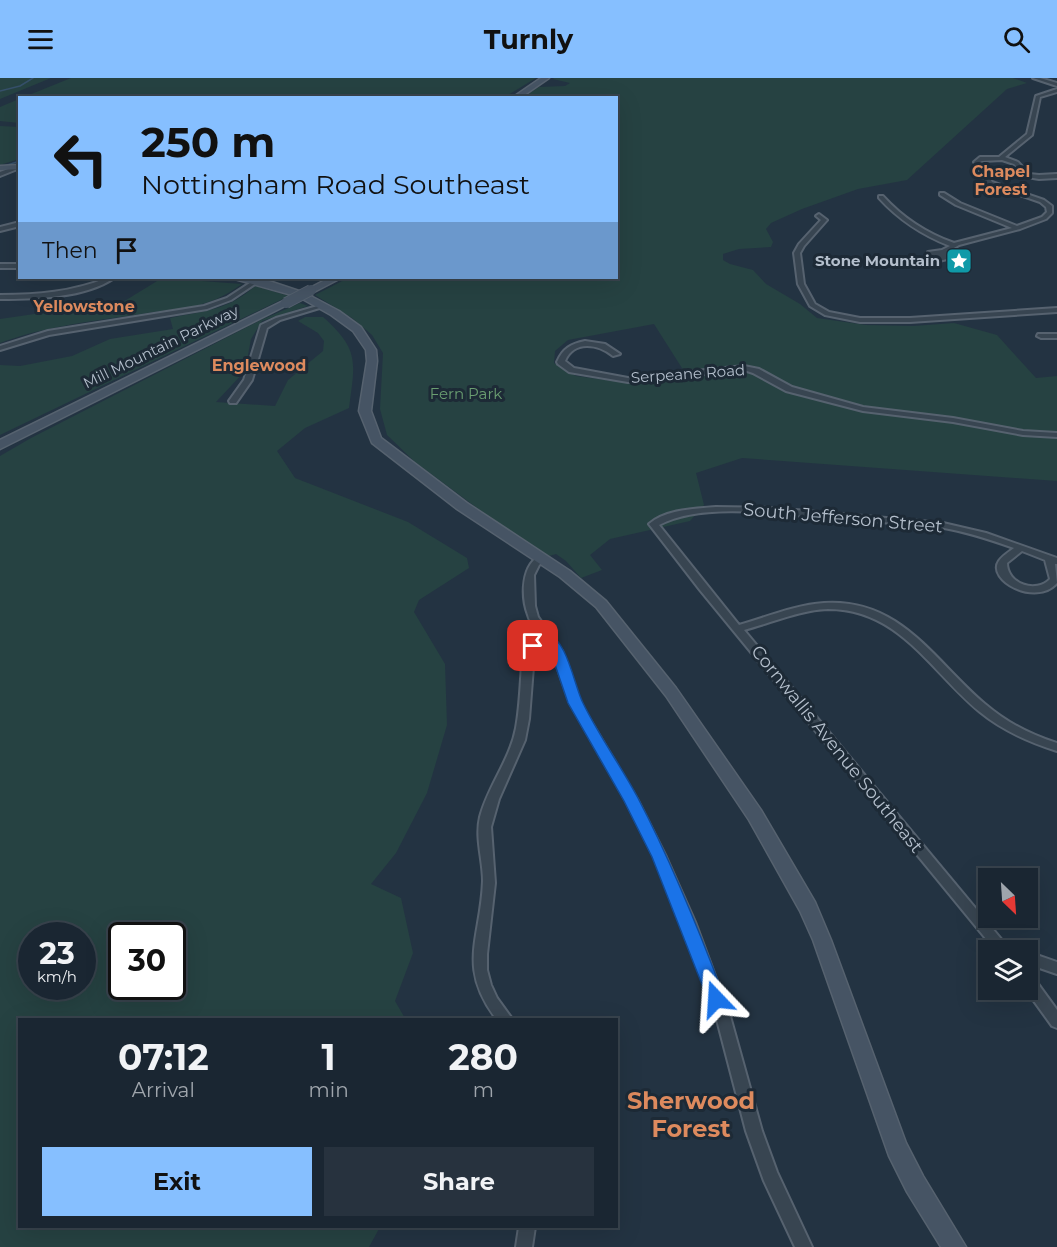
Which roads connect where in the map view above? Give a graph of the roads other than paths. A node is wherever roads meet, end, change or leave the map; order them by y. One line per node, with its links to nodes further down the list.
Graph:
1 (546, 78): 5 (street)
2 (1035, 78): 3 (street)
3 (1057, 85)
4 (1057, 90): 6 (street)
5 (518, 96)
6 (1001, 158): 11 (street); 16 (street)
7 (18, 167): 9 (street)
8 (18, 167): 10 (street)
9 (0, 168)
10 (0, 174)
11 (1057, 176)
12 (942, 194): 16 (street)
13 (881, 197): 18 (street)
14 (819, 216): 28 (street)
15 (18, 224): 17 (street)
16 (1018, 228): 18 (street)
17 (0, 229)
18 (954, 245): 19 (street)
19 (943, 252)
20 (0, 266): 21 (street)
21 (18, 266)
22 (109, 279): 26 (street)
23 (243, 279): 25 (street)
24 (334, 279): 35 (street, Mill Mountain Parkway, bridge)
25 (256, 281): 27 (street); 31 (street)
26 (0, 297)
27 (323, 306): 33 (street); 38 (street)
28 (1057, 310)
29 (1041, 336): 30 (street)
30 (1057, 336)
31 (0, 348)
32 (616, 354): 34 (street, Serpeane Road)
33 (232, 401)
34 (1057, 435)
35 (0, 445)
36 (669, 547): 37 (street, South Jefferson Street); 40 (street, Cornwallis Avenue Southeast)
37 (1020, 548): 39 (street, South Jefferson Street); 39 (street)
38 (542, 558): 41 (street); 52 (street)
39 (1053, 560)
40 (737, 629): 42 (street); 43 (street, Cornwallis Avenue Southeast)
41 (546, 637): 47 (street); 51 (street)
42 (1057, 747)
43 (997, 940)
44 (1038, 961): 45 (street)
45 (1057, 968)
46 (1038, 995): 48 (street)
47 (504, 1018)
48 (1057, 1021)
49 (527, 1228): 50 (street)
50 (524, 1247)
51 (804, 1247)
52 (954, 1247)

